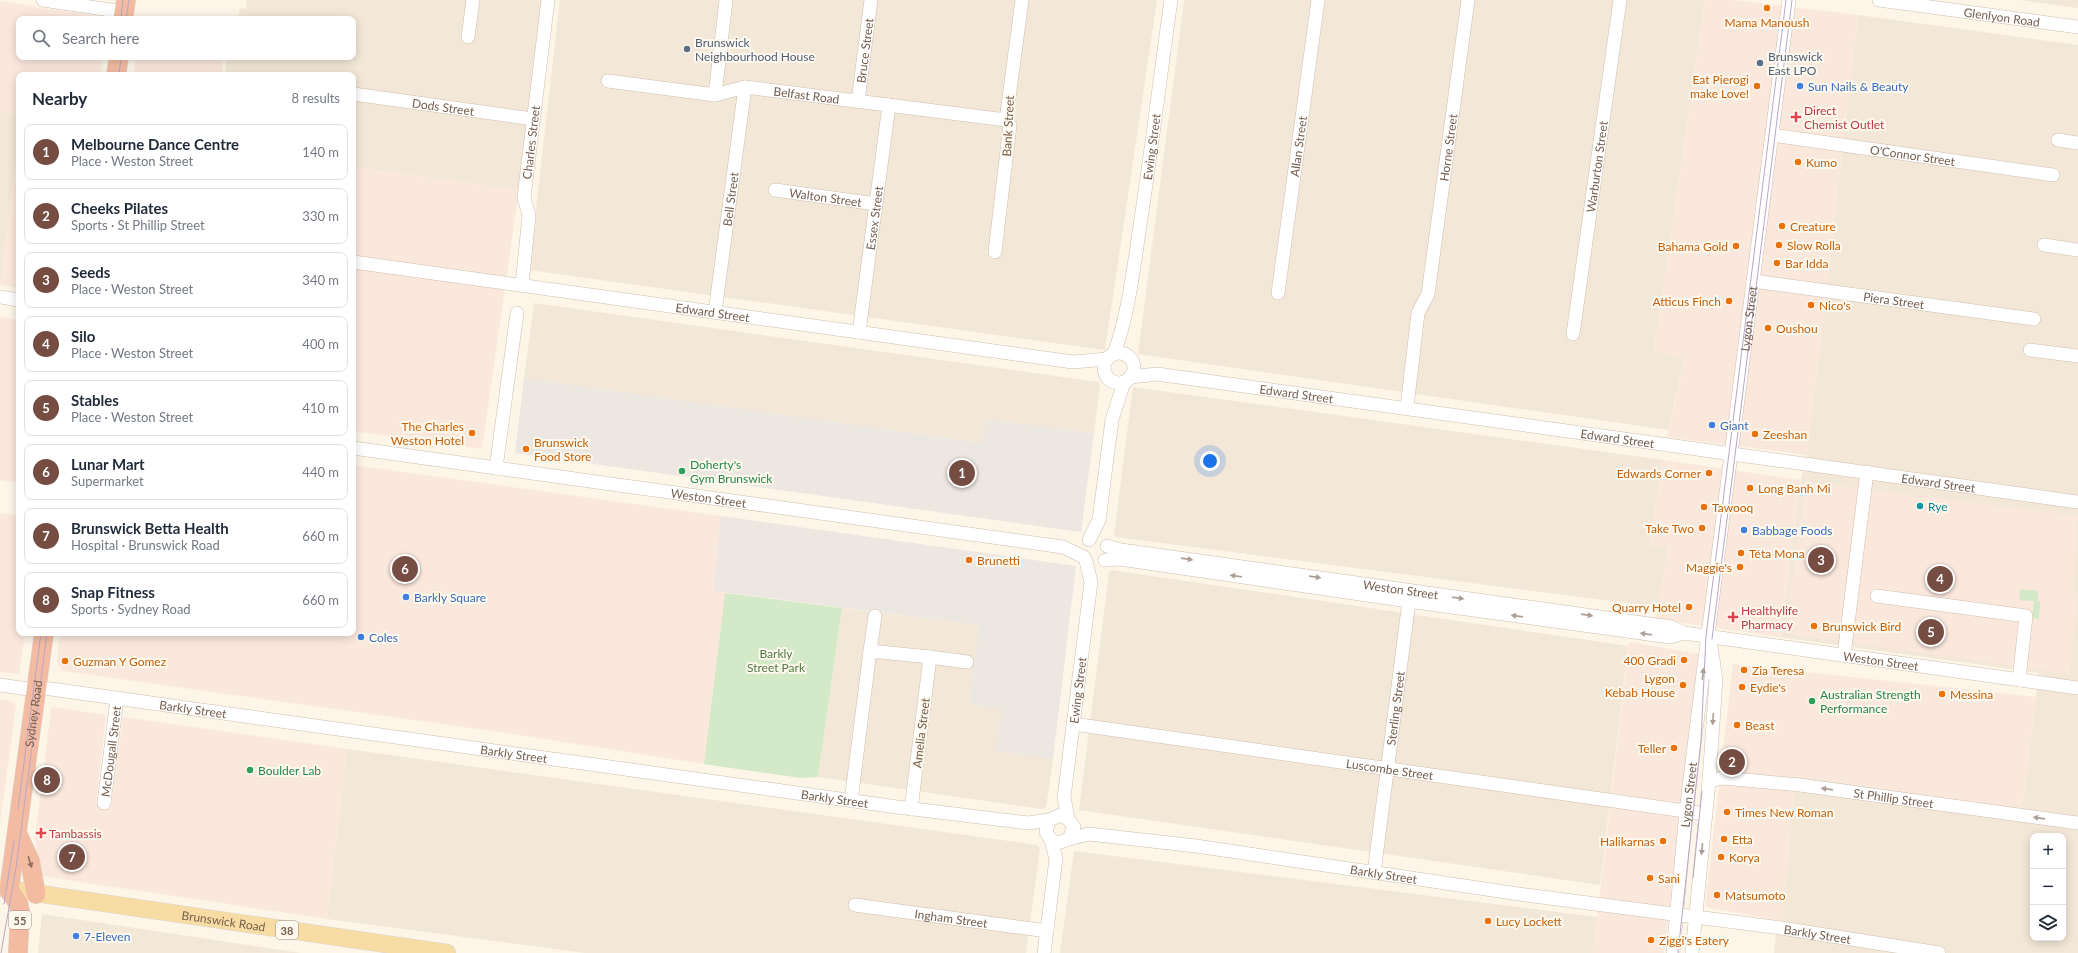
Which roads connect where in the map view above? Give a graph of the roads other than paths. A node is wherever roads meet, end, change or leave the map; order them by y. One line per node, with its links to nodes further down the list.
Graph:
1 (43, 0): 13 (street)
2 (473, 0): 15 (street)
3 (548, 0): 24 (street, Charles Street)
4 (726, 0): 21 (street)
5 (871, 0): 22 (street, Bruce Street)
6 (1022, 0): 25 (street, Bank Street)
7 (1171, 0): 39 (street, Ewing Street)
8 (1318, 0): 38 (street, Allan Street)
9 (1468, 0): 55 (street, Horne Street)
10 (1620, 0): 46 (street, Warburton Street)
11 (1789, 0): 26 (street, Lygon Street)
12 (1879, 0): 14 (street, Glenlyon Road)
13 (124, 10)
14 (2078, 27)
15 (468, 37)
16 (118, 60): 17 (highway)
17 (116, 72)
18 (608, 81): 21 (street, Belfast Road)
19 (745, 87): 21 (street, Belfast Road); 22 (street, Belfast Road); 43 (street, Bell Street)
20 (356, 94): 24 (street, Dods Street)
21 (715, 95)
22 (858, 101): 23 (street, Belfast Road)
23 (888, 105): 25 (street, Belfast Road); 31 (street, Essex Street)
24 (533, 119): 37 (street, Charles Street)
25 (1006, 120): 34 (street, Bank Street)
26 (1772, 135): 29 (street, O'Connor Street); 36 (street, Lygon Street)
27 (2058, 140): 28 (street)
28 (2078, 142)
29 (2053, 175)
30 (775, 190): 31 (street, Walton Street)
31 (876, 204): 45 (street, Essex Street)
32 (2044, 245): 33 (street)
33 (2078, 250)
34 (995, 252)
35 (356, 262): 37 (street, Edward Street)
36 (1754, 281): 44 (street, Piera Street); 58 (street, Lygon Street)
37 (522, 285): 43 (street, Edward Street)
38 (1278, 293)
39 (1129, 294): 49 (street, Ewing Street); 50 (street, Ewing Street)
40 (0, 297): 41 (street)
41 (16, 300)
42 (516, 312): 59 (street)
43 (715, 312): 45 (street, Edward Street)
44 (2034, 319)
45 (859, 332): 51 (street, Edward Street)
46 (1573, 334)
47 (2030, 350): 48 (street)
48 (2078, 356)
49 (1110, 357): 50 (street); 51 (street, Edward Street); 53 (street)
50 (1130, 360): 52 (street, Edward Street); 54 (street)
51 (1073, 362): 53 (street, Edward Street)
52 (1157, 374): 54 (street, Edward Street); 55 (street, Edward Street)
53 (1107, 377): 54 (street); 56 (street)
54 (1127, 380): 56 (street)
55 (1407, 408): 58 (street, Edward Street)
56 (1112, 420): 62 (street)
57 (356, 448): 59 (street, Weston Street)
58 (1732, 454): 60 (street, Edward Street); 74 (street, Lygon Street)
59 (496, 468): 65 (street, Weston Street)
60 (1867, 472): 61 (street, Edward Street); 76 (street)
61 (2078, 502)
62 (1099, 520): 63 (street); 64 (street)
63 (1087, 541): 64 (street); 65 (street, Weston Street); 66 (street)
64 (1105, 544): 67 (street); 68 (street, Weston Street, one-way to 68)
65 (1063, 547): 66 (street, Weston Street)
66 (1085, 559): 67 (street); 69 (street, Ewing Street)
67 (1103, 562): 68 (street, Weston Street, one-way to 67); 69 (street, Ewing Street)
68 (1255, 574): 70 (street, Weston Street)
69 (1091, 582): 84 (street, Ewing Street)
70 (1409, 596): 74 (street, Weston Street); 85 (street, Sterling Street)
71 (1877, 596): 79 (street)
72 (874, 616): 75 (street)
73 (44, 636): 82 (highway, Sydney Road)
74 (1708, 636): 76 (street, Weston Street); 86 (street, Lygon Street, one-way to 86); 91 (street, Lygon Street, one-way to 74)
75 (870, 651): 77 (street); 88 (street)
76 (1844, 655): 79 (street, Weston Street)
77 (930, 657): 78 (street); 90 (street, Amelia Street)
78 (967, 662)
79 (2019, 680): 81 (street, Weston Street)
80 (0, 685): 82 (street, Barkly Street)
81 (2078, 688)
82 (37, 689): 83 (street, Barkly Street); 97 (highway, Sydney Road)
83 (116, 699): 88 (street, Barkly Street); 89 (street, McDougall Street)
84 (1073, 724): 85 (street, Luscombe Street); 87 (street, Ewing Street)
85 (1388, 768): 91 (street, Luscombe Street); 102 (street, Sterling Street)
86 (1709, 781): 92 (street, Lygon Street); 96 (street, St Phillip Street, one-way to 86)
87 (1064, 797): 93 (street, Ewing Street); 94 (street, Ewing Street)
88 (851, 801): 90 (street, Barkly Street)
89 (104, 803)
90 (911, 809): 95 (street, Barkly Street)
91 (1686, 811): 92 (street, Luscombe Street); 106 (street, Lygon Street)
92 (1706, 814): 107 (street, Lygon Street, one-way to 107)
93 (1051, 819): 94 (street); 95 (street, Barkly Street); 99 (street)
94 (1070, 821): 98 (street, Barkly Street); 100 (street)
95 (1028, 823): 99 (street, Barkly Street)
96 (2078, 823)
97 (17, 833): 103 (highway, Sydney Road); 104 (highway, one-way to 104)
98 (1089, 834): 100 (street, Barkly Street); 102 (street, Barkly Street)
99 (1049, 838): 100 (street); 101 (street)
100 (1068, 841): 101 (street)
101 (1056, 859): 108 (street)
102 (1374, 873): 106 (street, Barkly Street)
103 (3, 892): 104 (main road, Brunswick Road / 38); 109 (highway, 55)
104 (36, 894): 110 (main road, Brunswick Road / 38)
105 (855, 905): 108 (street, Ingham Street)
106 (1678, 914): 107 (street, Barkly Street); 112 (street, Lygon Street)
107 (1695, 917): 113 (street, Lygon Street); 114 (street, Barkly Street)
108 (1047, 931): 111 (street)
109 (18, 953)
110 (446, 953)
111 (1044, 953)
112 (1673, 953)
113 (1692, 953)
114 (1940, 953)

